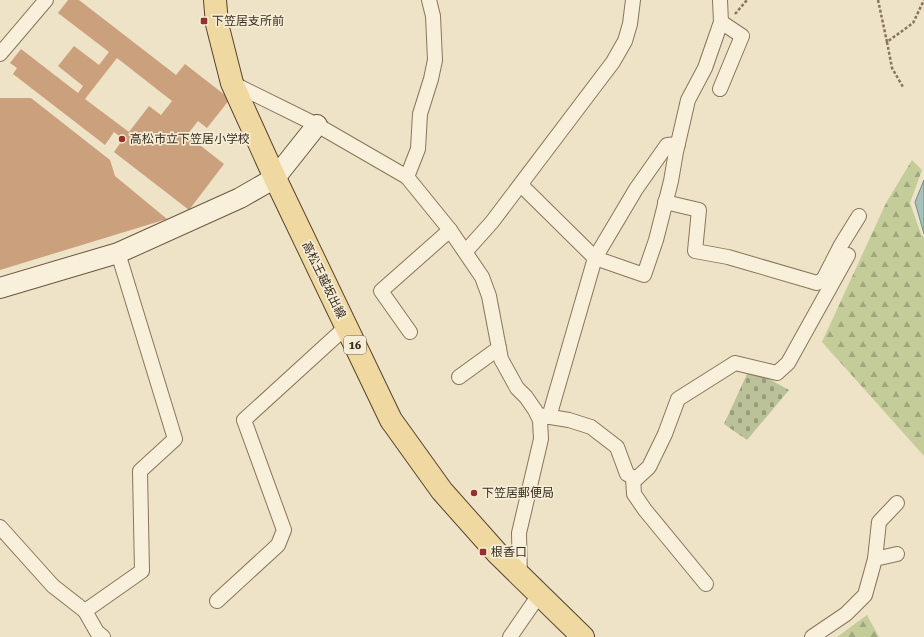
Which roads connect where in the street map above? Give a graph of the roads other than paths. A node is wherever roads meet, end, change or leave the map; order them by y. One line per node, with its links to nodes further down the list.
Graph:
1 (46, 0): 7 (street)
2 (215, 0): 8 (main road, 高松王越坂出線 / 16)
3 (429, 0): 12 (street)
4 (633, 0): 14 (street)
5 (720, 0): 6 (street)
6 (721, 22): 9 (street); 11 (street)
7 (0, 54)
8 (232, 83): 10 (street); 13 (main road, 高松王越坂出線 / 16)
9 (720, 89)
10 (317, 125): 12 (street); 13 (street)
11 (678, 144): 15 (street); 21 (street)
12 (407, 177): 17 (street)
13 (275, 178): 19 (street); 24 (main road, 高松王越坂出線 / 16)
14 (521, 185): 18 (street); 21 (street)
15 (666, 202): 21 (street); 22 (street)
16 (859, 216): 22 (street)
17 (450, 230): 18 (street); 25 (street)
18 (466, 251): 26 (street)
19 (118, 252): 23 (street); 38 (street)
20 (848, 255): 22 (street)
21 (595, 258): 28 (street)
22 (828, 281): 29 (street)
23 (0, 288)
24 (346, 327): 34 (main road, 高松王越坂出線 / 16); 37 (street)
25 (410, 332)
26 (499, 348): 27 (street); 28 (street)
27 (459, 377)
28 (543, 416): 29 (street); 34 (street)
29 (633, 478): 35 (street)
30 (897, 503): 33 (street)
31 (0, 527): 38 (street)
32 (897, 554): 33 (street)
33 (875, 559): 42 (street)
34 (520, 576): 36 (main road, 高松王越坂出線 / 16)
35 (706, 584)
36 (540, 595): 40 (street); 41 (main road, 高松王越坂出線 / 16)
37 (216, 601)
38 (85, 611): 39 (street)
39 (103, 637)
40 (510, 637)
41 (584, 637)
42 (812, 637)

